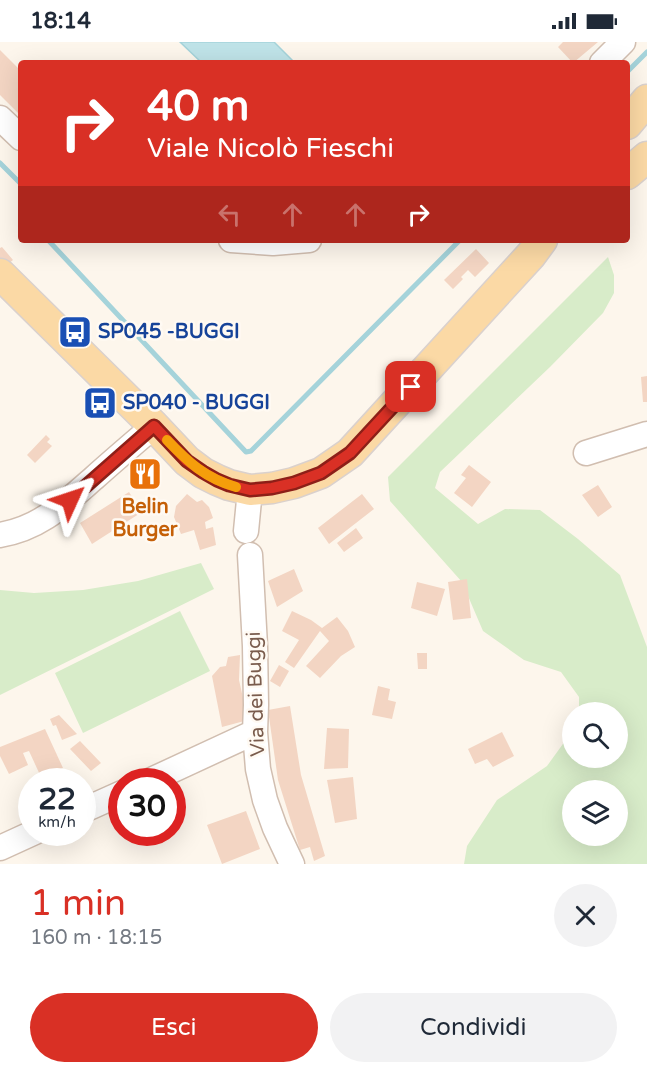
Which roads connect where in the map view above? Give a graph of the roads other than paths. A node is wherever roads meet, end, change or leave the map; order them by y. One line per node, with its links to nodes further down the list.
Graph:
1 (623, 42): 2 (street)
2 (605, 60)
3 (647, 100): 5 (main road)
4 (0, 118): 6 (street)
5 (630, 120)
6 (18, 135)
7 (647, 157): 8 (main road)
8 (630, 171)
9 (541, 245): 14 (main road)
10 (0, 274): 11 (main road)
11 (154, 426): 14 (main road); 16 (street)
12 (647, 434): 13 (street)
13 (586, 453)
14 (250, 490): 15 (street)
15 (246, 531)
16 (0, 535)
17 (250, 555): 18 (street, Via dei Buggi)
18 (255, 732): 19 (street); 22 (street, Via dei Buggi)
19 (177, 768)
20 (18, 840): 21 (street)
21 (0, 848)
22 (292, 864)

